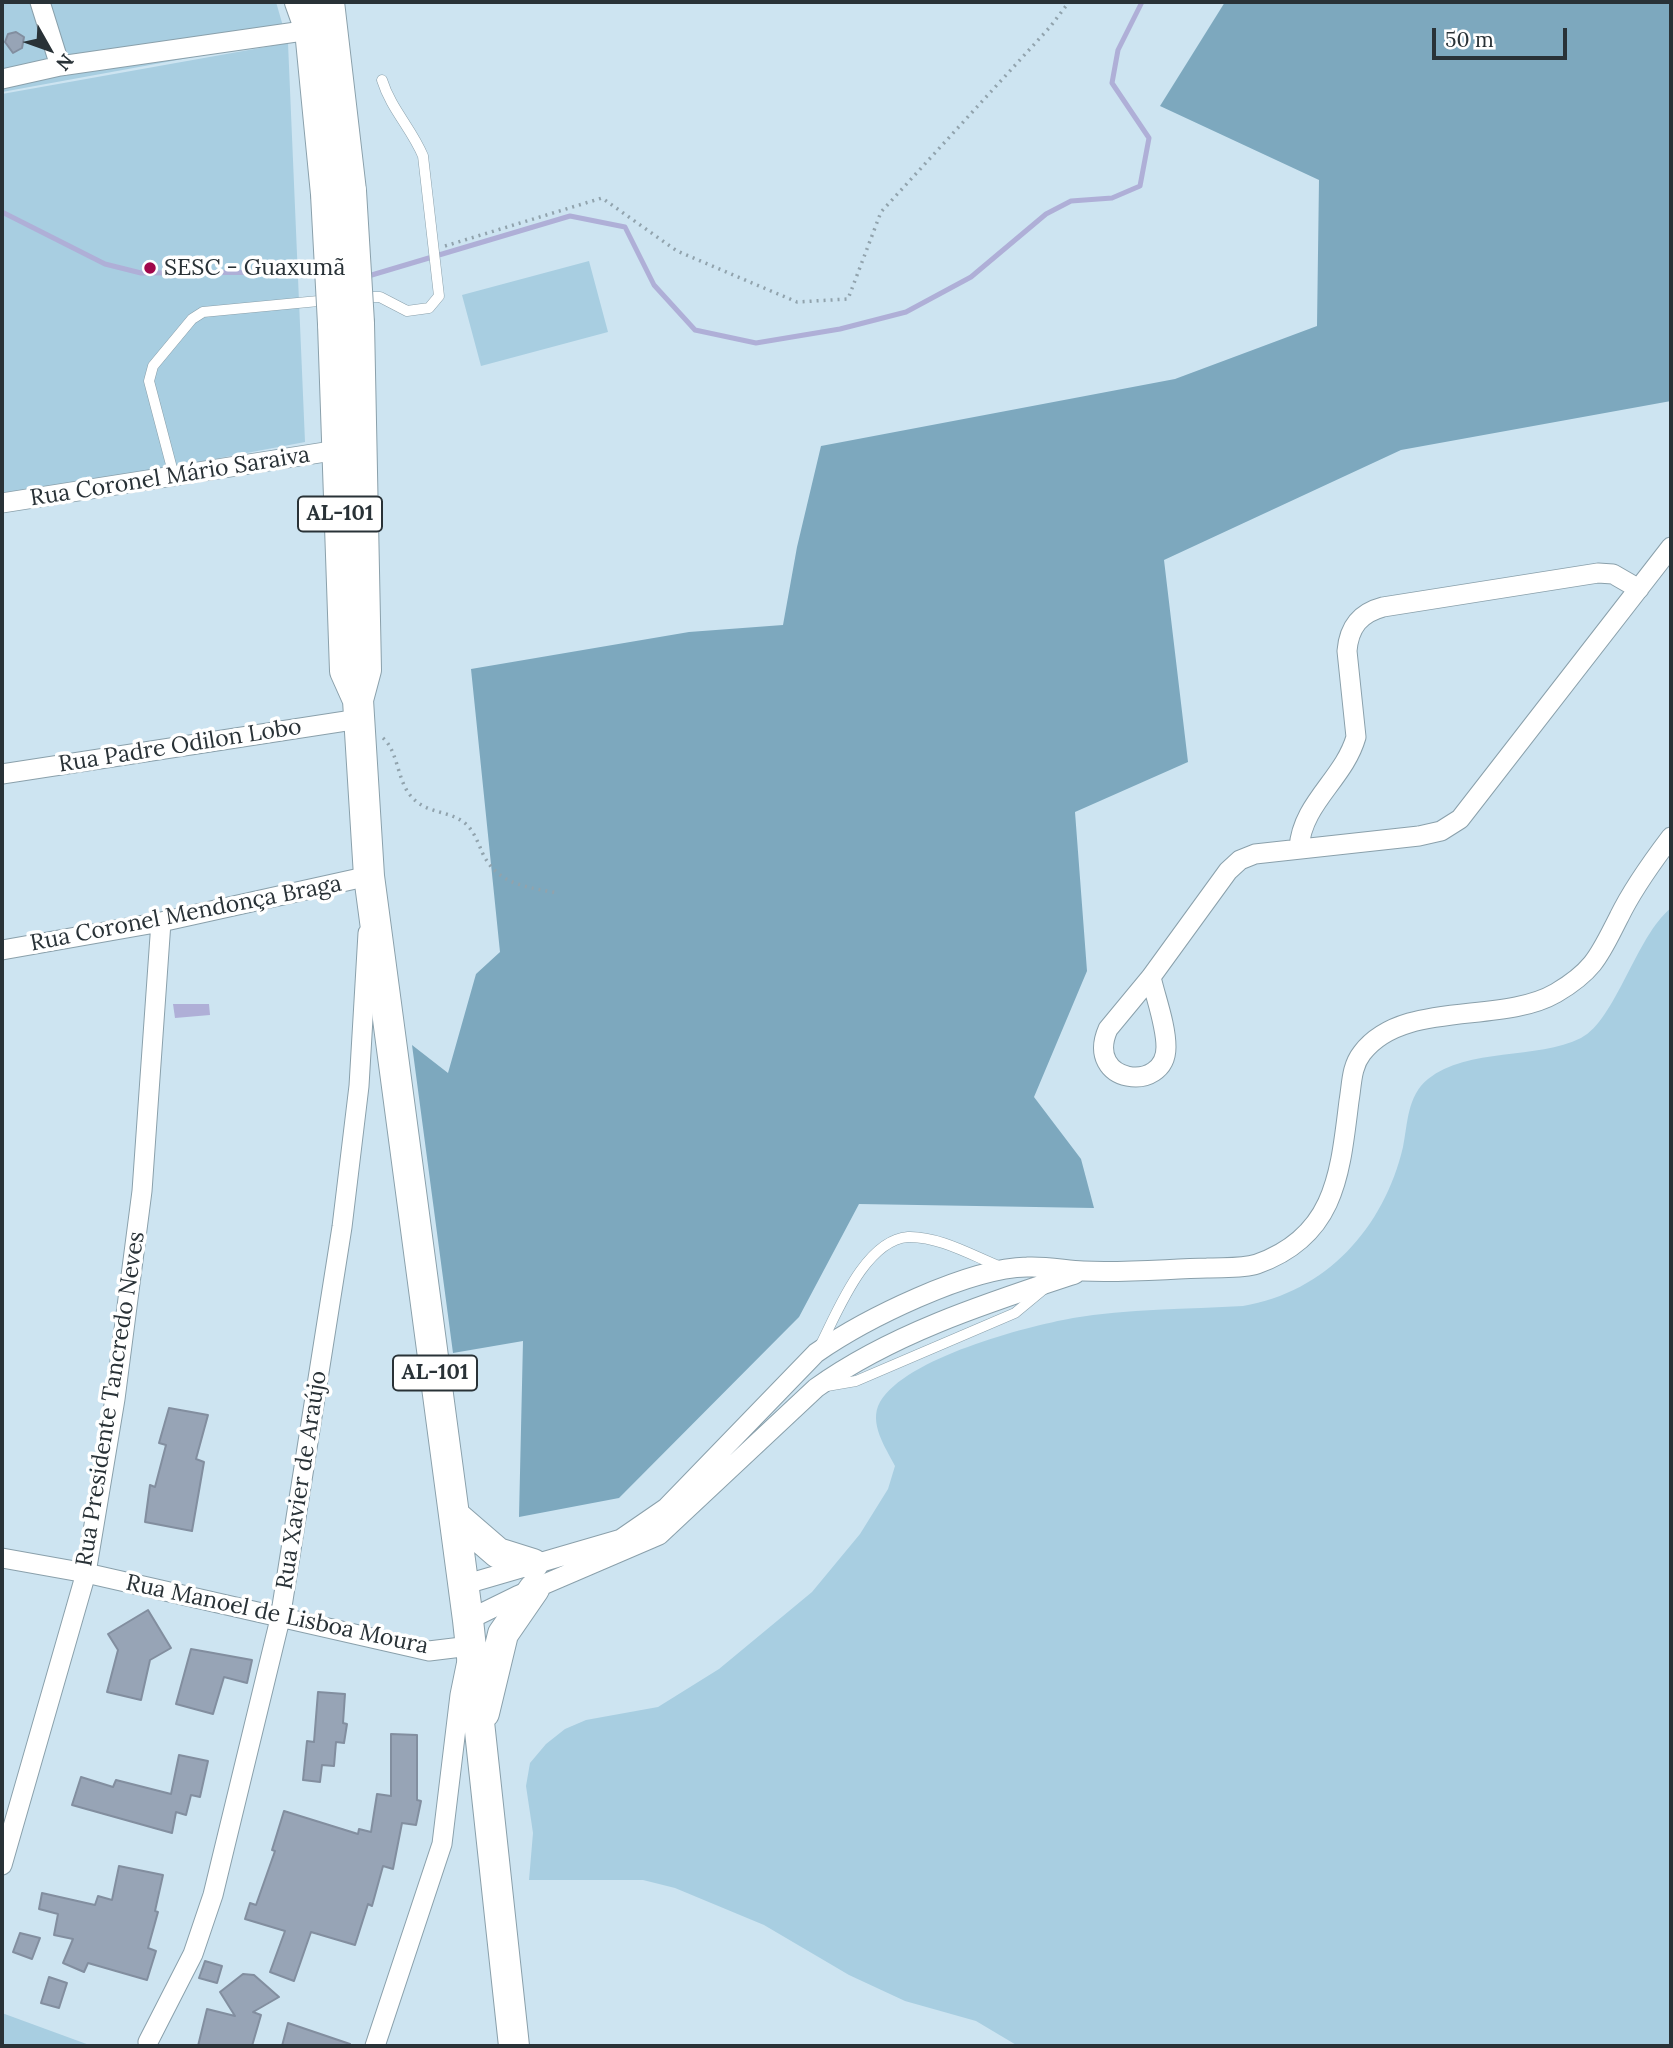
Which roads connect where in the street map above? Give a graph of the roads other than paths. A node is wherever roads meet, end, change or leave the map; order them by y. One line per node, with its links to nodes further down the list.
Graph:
1 (40, 2): 5 (street)
2 (300, 2): 4 (main road, AL-101)
3 (329, 2): 8 (main road, AL-101)
4 (310, 30): 5 (street); 8 (main road, AL-101)
5 (60, 66): 6 (street)
6 (2, 79)
7 (382, 80): 11 (lane)
8 (338, 192): 9 (main road, AL-101, bridge)
9 (346, 324): 10 (main road, AL-101); 15 (main road, AL-101)
10 (338, 450): 11 (street, Rua Coronel Mário Saraiva); 15 (main road, AL-101)
11 (174, 476): 12 (street, Rua Coronel Mário Saraiva)
12 (2, 503)
13 (1671, 547): 14 (street)
14 (1639, 589): 18 (street); 18 (street)
15 (358, 710): 16 (street, Rua Padre Odilon Lobo); 19 (main road, AL-101)
16 (2, 774)
17 (1671, 837): 24 (street)
18 (1299, 848): 22 (street)
19 (371, 888): 20 (street, Rua Coronel Mendonça Braga); 26 (main road, AL-101); 31 (street, Rua Xavier de Araújo)
20 (161, 922): 21 (street, Rua Coronel Mendonça Braga); 28 (street, Rua Presidente Tancredo Neves)
21 (2, 950)
22 (1151, 977): 22 (street)
23 (1004, 1269): 24 (street); 25 (street); 25 (lane)
24 (1086, 1271): 29 (street)
25 (817, 1353): 29 (street)
26 (454, 1516): 29 (main road); 30 (main road, AL-101)
27 (2, 1558): 28 (street, Rua Manoel de Lisboa Moura)
28 (86, 1573): 31 (street, Rua Manoel de Lisboa Moura); 34 (street, Rua Presidente Tancredo Neves)
29 (533, 1577): 30 (street); 32 (street, Rua Manoel de Lisboa Moura); 33 (main road)
30 (463, 1585): 32 (main road, AL-101)
31 (279, 1619): 32 (street, Rua Manoel de Lisboa Moura); 35 (street, Rua Xavier de Araújo)
32 (469, 1633): 33 (main road, AL-101); 36 (street)
33 (479, 1726): 37 (main road, AL-101)
34 (2, 1865)
35 (148, 2042)
36 (376, 2046)
37 (514, 2046)

